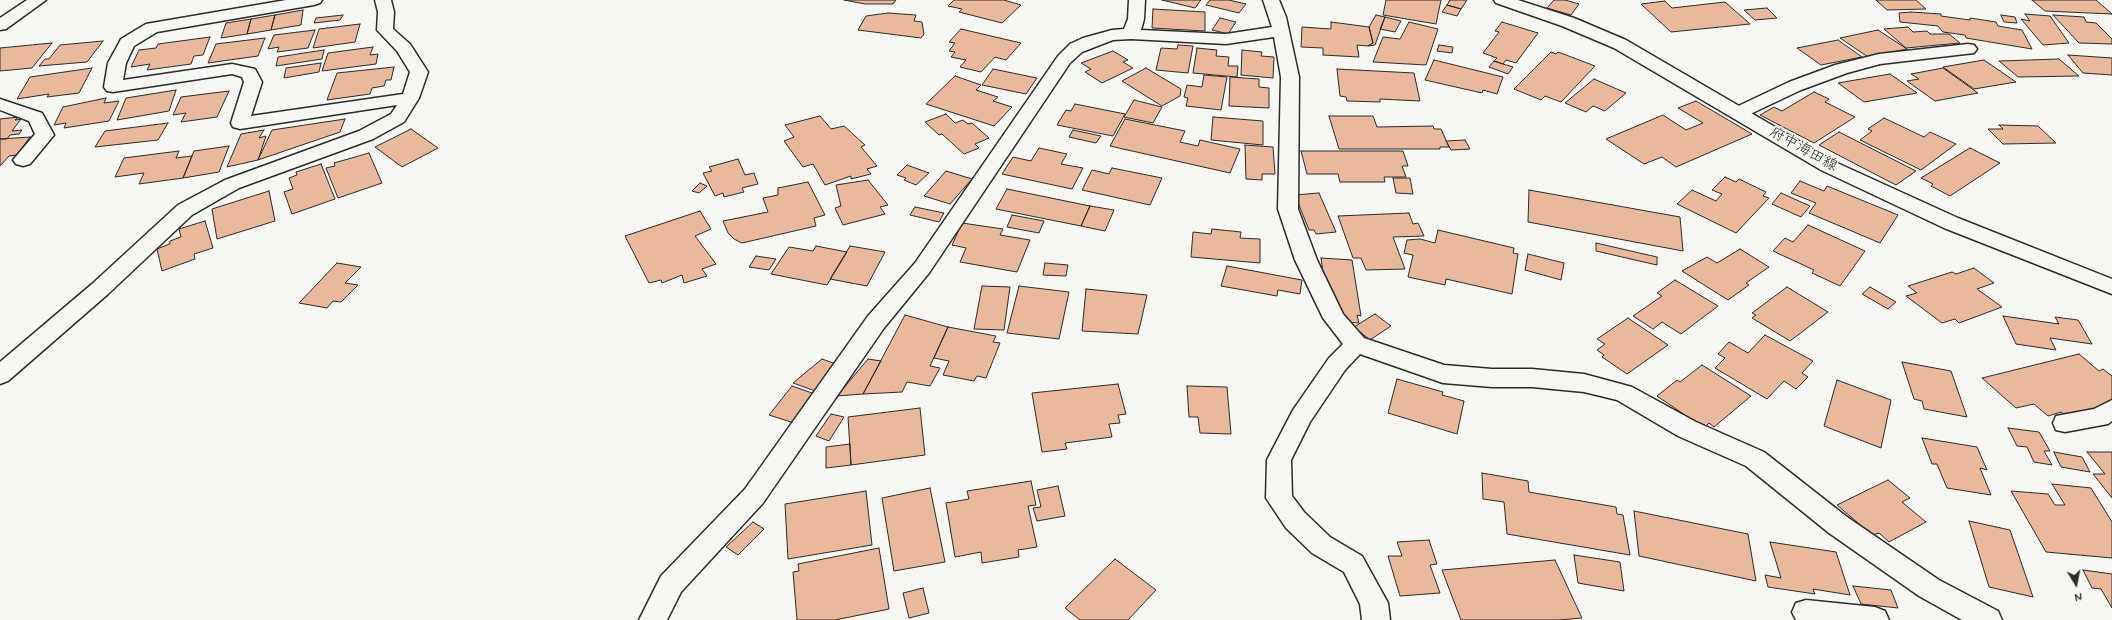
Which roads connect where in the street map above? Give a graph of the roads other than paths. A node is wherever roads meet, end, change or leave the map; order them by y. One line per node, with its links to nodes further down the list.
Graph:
1 (38, 0): 7 (street)
2 (314, 0): 11 (street)
3 (383, 0): 11 (street)
4 (1137, 0): 9 (street)
5 (1273, 0): 8 (street)
6 (1504, 0): 13 (street, 府中海田線)
7 (0, 25)
8 (1280, 31): 9 (street); 16 (street)
9 (1131, 34): 21 (street)
10 (1968, 49): 13 (street)
11 (410, 98): 17 (street)
12 (0, 104): 14 (street)
13 (1738, 113): 15 (street, 府中海田線)
14 (23, 160)
15 (2112, 287)
16 (1356, 344): 22 (street); 24 (street)
17 (0, 375)
18 (2112, 409): 19 (street)
19 (2065, 423)
20 (1806, 612): 23 (street)
21 (653, 620)
22 (1376, 620)
23 (1875, 620)
24 (1988, 620)

